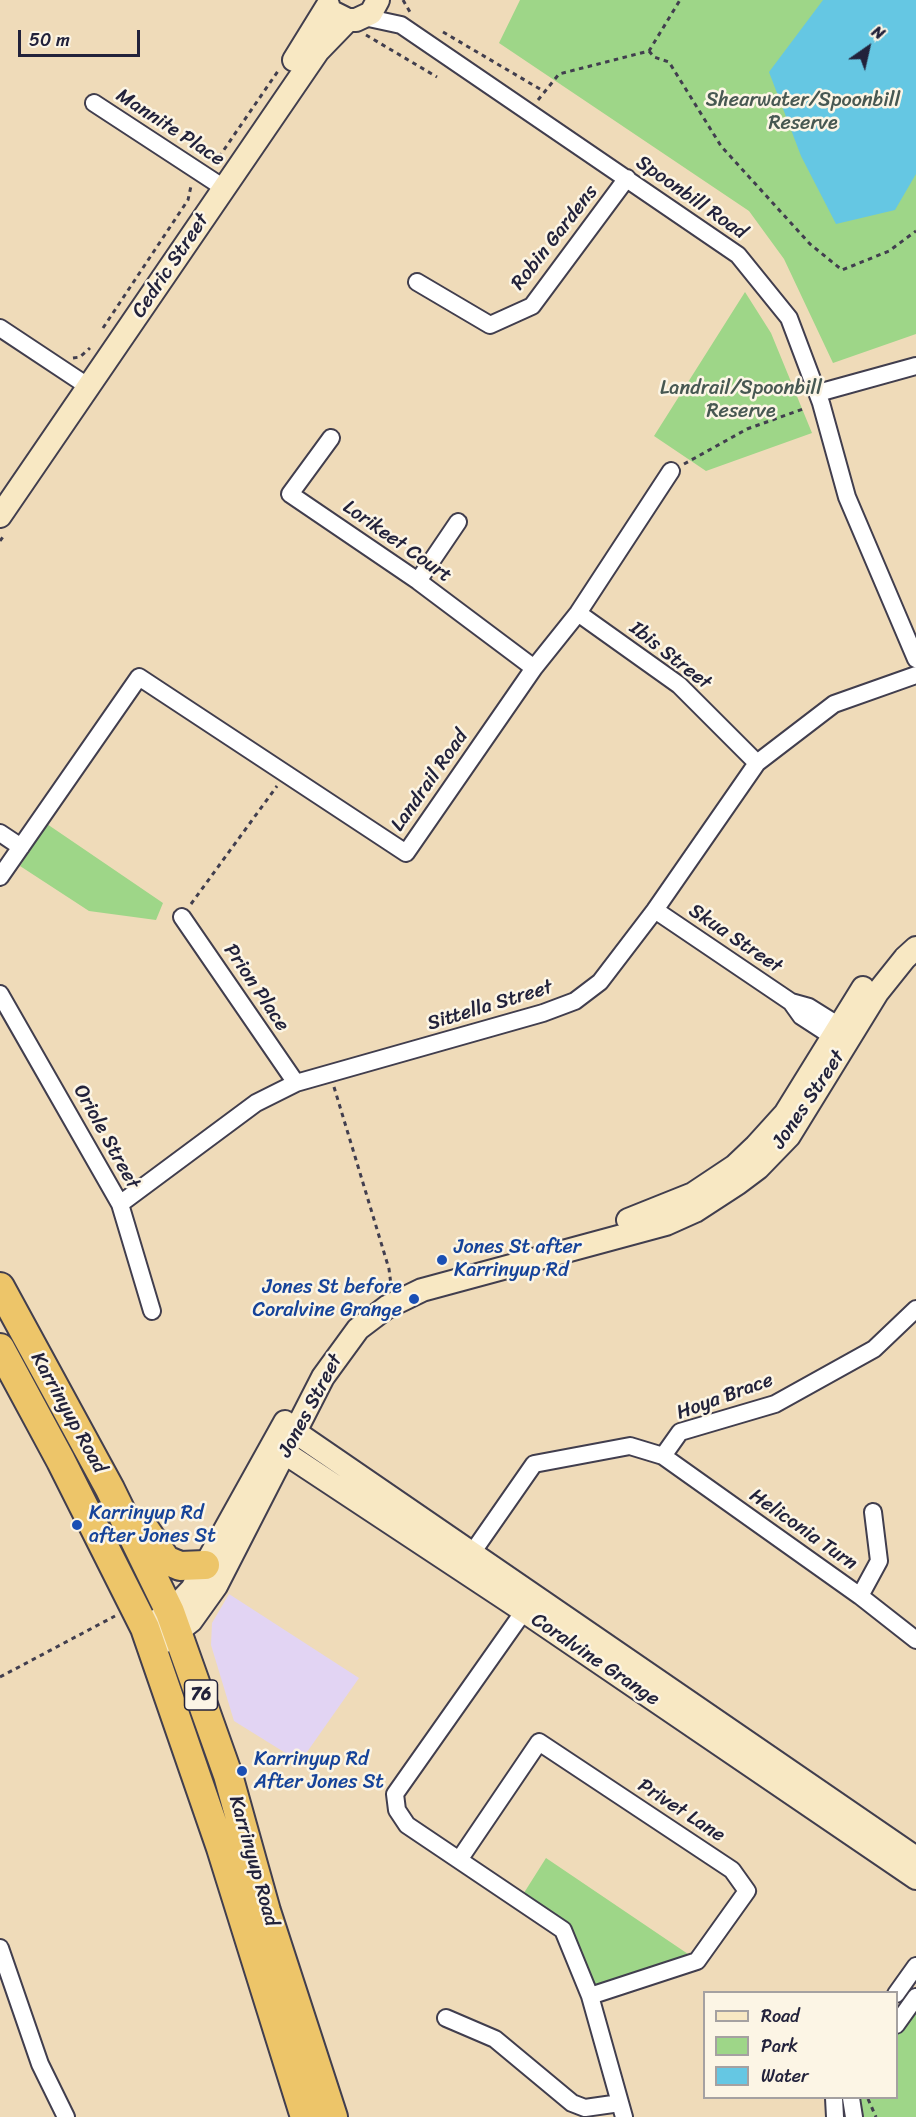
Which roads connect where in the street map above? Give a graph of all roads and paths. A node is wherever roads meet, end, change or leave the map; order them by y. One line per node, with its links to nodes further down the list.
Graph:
1 (384, 0): 6 (street, Spoonbill Road)
2 (403, 0): 6 (path)
3 (680, 0): 8 (path)
4 (327, 3): 5 (street, Cedric Street); 14 (street, Cedric Street)
5 (362, 17): 6 (street, Spoonbill Road); 10 (path); 14 (street, Cedric Street)
6 (405, 19): 13 (street, Spoonbill Road)
7 (439, 30): 11 (path)
8 (650, 51): 11 (path); 16 (path)
9 (279, 69): 14 (path)
10 (437, 77)
11 (545, 92): 13 (path)
12 (94, 103): 14 (street, Mannite Place)
13 (530, 111): 15 (street, Spoonbill Road)
14 (208, 178): 19 (path); 22 (street, Cedric Street)
15 (627, 178): 17 (street, Robin Gardens); 23 (street, Spoonbill Road)
16 (916, 231)
17 (417, 282)
18 (0, 328): 22 (street)
19 (101, 331)
20 (94, 341): 22 (path)
21 (916, 366): 23 (street)
22 (79, 375): 26 (street, Cedric Street); 27 (street, Cedric Street)
23 (820, 398): 25 (path); 32 (street, Spoonbill Road)
24 (331, 438): 30 (street, Lorikeet Court)
25 (671, 471): 31 (street, Landrail Road)
26 (0, 489)
27 (5, 521): 29 (path)
28 (458, 522): 30 (street)
29 (0, 541)
30 (418, 581): 33 (street, Lorikeet Court)
31 (578, 613): 33 (street, Landrail Road); 35 (street, Ibis Street)
32 (916, 659)
33 (534, 668): 36 (street, Landrail Road)
34 (916, 675): 35 (street, Sittella Street)
35 (758, 763): 40 (street, Sittella Street)
36 (285, 774): 38 (street, Landrail Road); 41 (path)
37 (0, 832): 38 (street)
38 (21, 847): 39 (street)
39 (0, 878)
40 (655, 910): 45 (street, Skua Street); 46 (street, Sittella Street)
41 (182, 917): 47 (street, Prion Place)
42 (916, 933): 45 (street, Jones Street)
43 (916, 948): 45 (street, Jones Street)
44 (0, 994): 48 (street, Oriole Street)
45 (842, 1036): 50 (street, Jones Street); 54 (street, Jones Street)
46 (331, 1075): 47 (street, Sittella Street); 50 (path)
47 (296, 1083): 48 (street, Sittella Street)
48 (120, 1204): 52 (street, Oriole Street)
49 (0, 1287): 56 (highway, Karrinyup Road / 76)
50 (392, 1290): 54 (street, Jones Street)
51 (916, 1309): 55 (street, Hoya Brace)
52 (152, 1311)
53 (0, 1348): 64 (highway, Karrinyup Road / 76)
54 (284, 1439): 58 (street, Coralvine Grange); 59 (street, Jones Street); 62 (street, Coralvine Grange); 63 (street, Jones Street)
55 (663, 1456): 58 (street); 60 (street, Heliconia Turn)
56 (110, 1489): 59 (highway); 63 (highway, Karrinyup Road / 76)
57 (873, 1512): 60 (street)
58 (472, 1553): 67 (street, Coralvine Grange)
59 (205, 1565): 63 (street, Jones Street)
60 (860, 1596): 65 (street, Heliconia Turn)
61 (123, 1611): 66 (path)
62 (524, 1611): 68 (street); 69 (street, Coralvine Grange)
63 (174, 1622): 64 (street, Jones Street); 71 (highway, Karrinyup Road / 76)
64 (149, 1639): 79 (highway, Karrinyup Road / 76)
65 (916, 1640)
66 (0, 1677)
67 (916, 1858)
68 (459, 1860): 75 (street); 75 (street, Privet Lane)
69 (916, 1878)
70 (0, 1948): 73 (street)
71 (283, 1962): 79 (highway); 86 (highway, Karrinyup Road / 76)
72 (916, 1966): 74 (street)
73 (3, 1968): 84 (street)
74 (898, 1993)
75 (590, 1996): 83 (street)
76 (916, 1998): 78 (street)
77 (446, 2018): 83 (street)
78 (898, 2024)
79 (287, 2063): 85 (highway, Karrinyup Road / 76)
80 (834, 2099): 87 (street)
81 (851, 2099): 88 (street)
82 (869, 2099): 89 (path)
83 (622, 2110)
84 (66, 2117)
85 (305, 2117)
86 (333, 2117)
87 (835, 2117)
88 (854, 2117)
89 (876, 2117)

